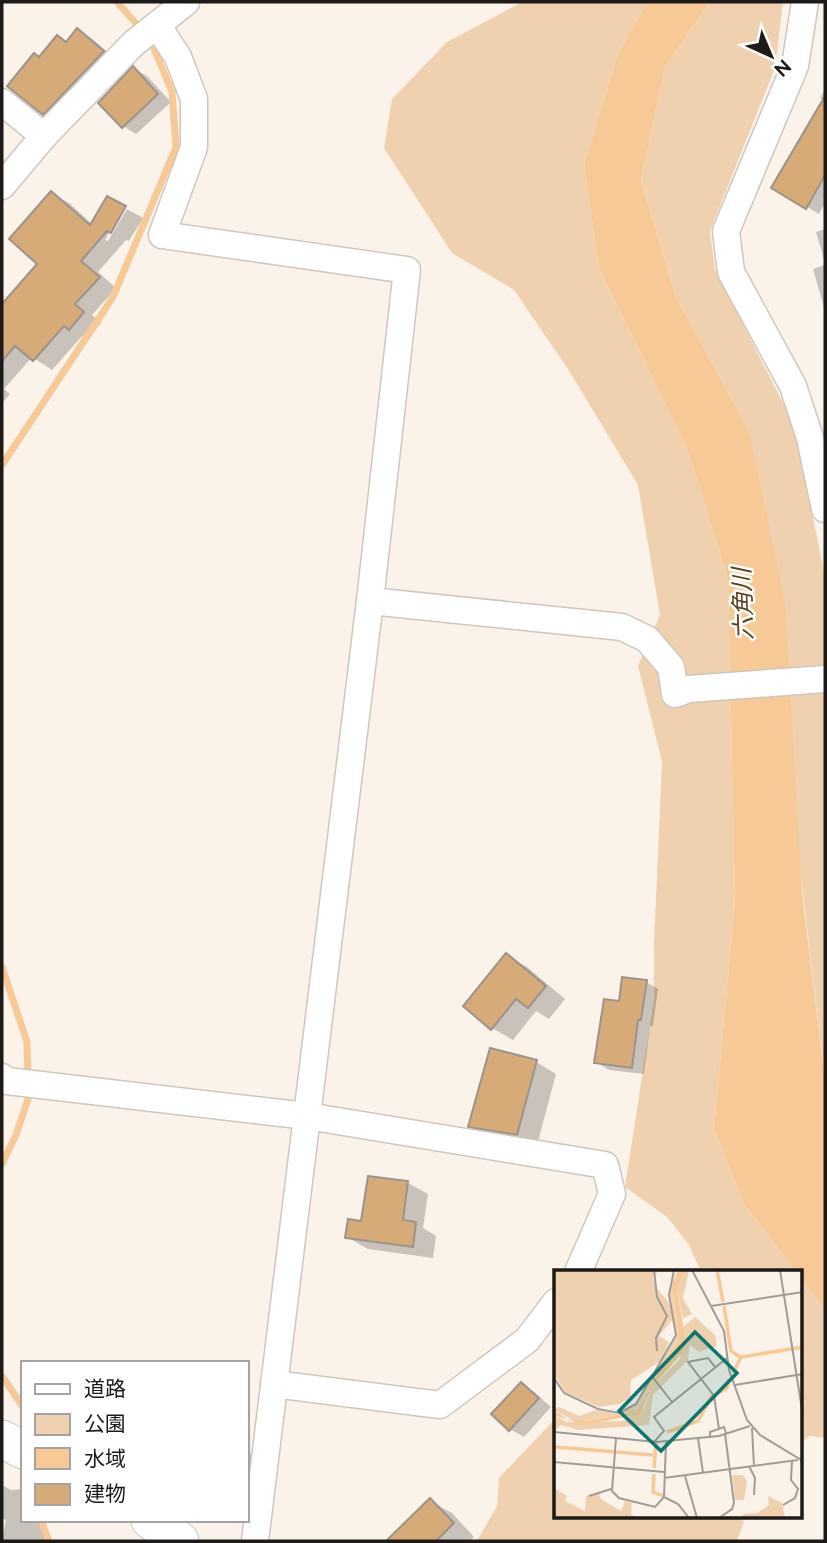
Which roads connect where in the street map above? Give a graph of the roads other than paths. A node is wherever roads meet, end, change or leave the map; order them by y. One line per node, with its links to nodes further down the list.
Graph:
1 (186, 2): 3 (street)
2 (805, 2): 7 (street)
3 (157, 25): 5 (street); 8 (street)
4 (2, 102): 5 (street)
5 (44, 136): 6 (street)
6 (2, 186)
7 (825, 509)
8 (370, 601): 9 (street); 11 (street)
9 (825, 679)
10 (5, 1079): 11 (street)
11 (307, 1116): 12 (street); 14 (street)
12 (579, 1270)
13 (554, 1305): 14 (street)
14 (274, 1384): 19 (street)
15 (2, 1439): 16 (main road)
16 (21, 1449)
17 (153, 1522): 18 (main road)
18 (180, 1541)
19 (255, 1541)

